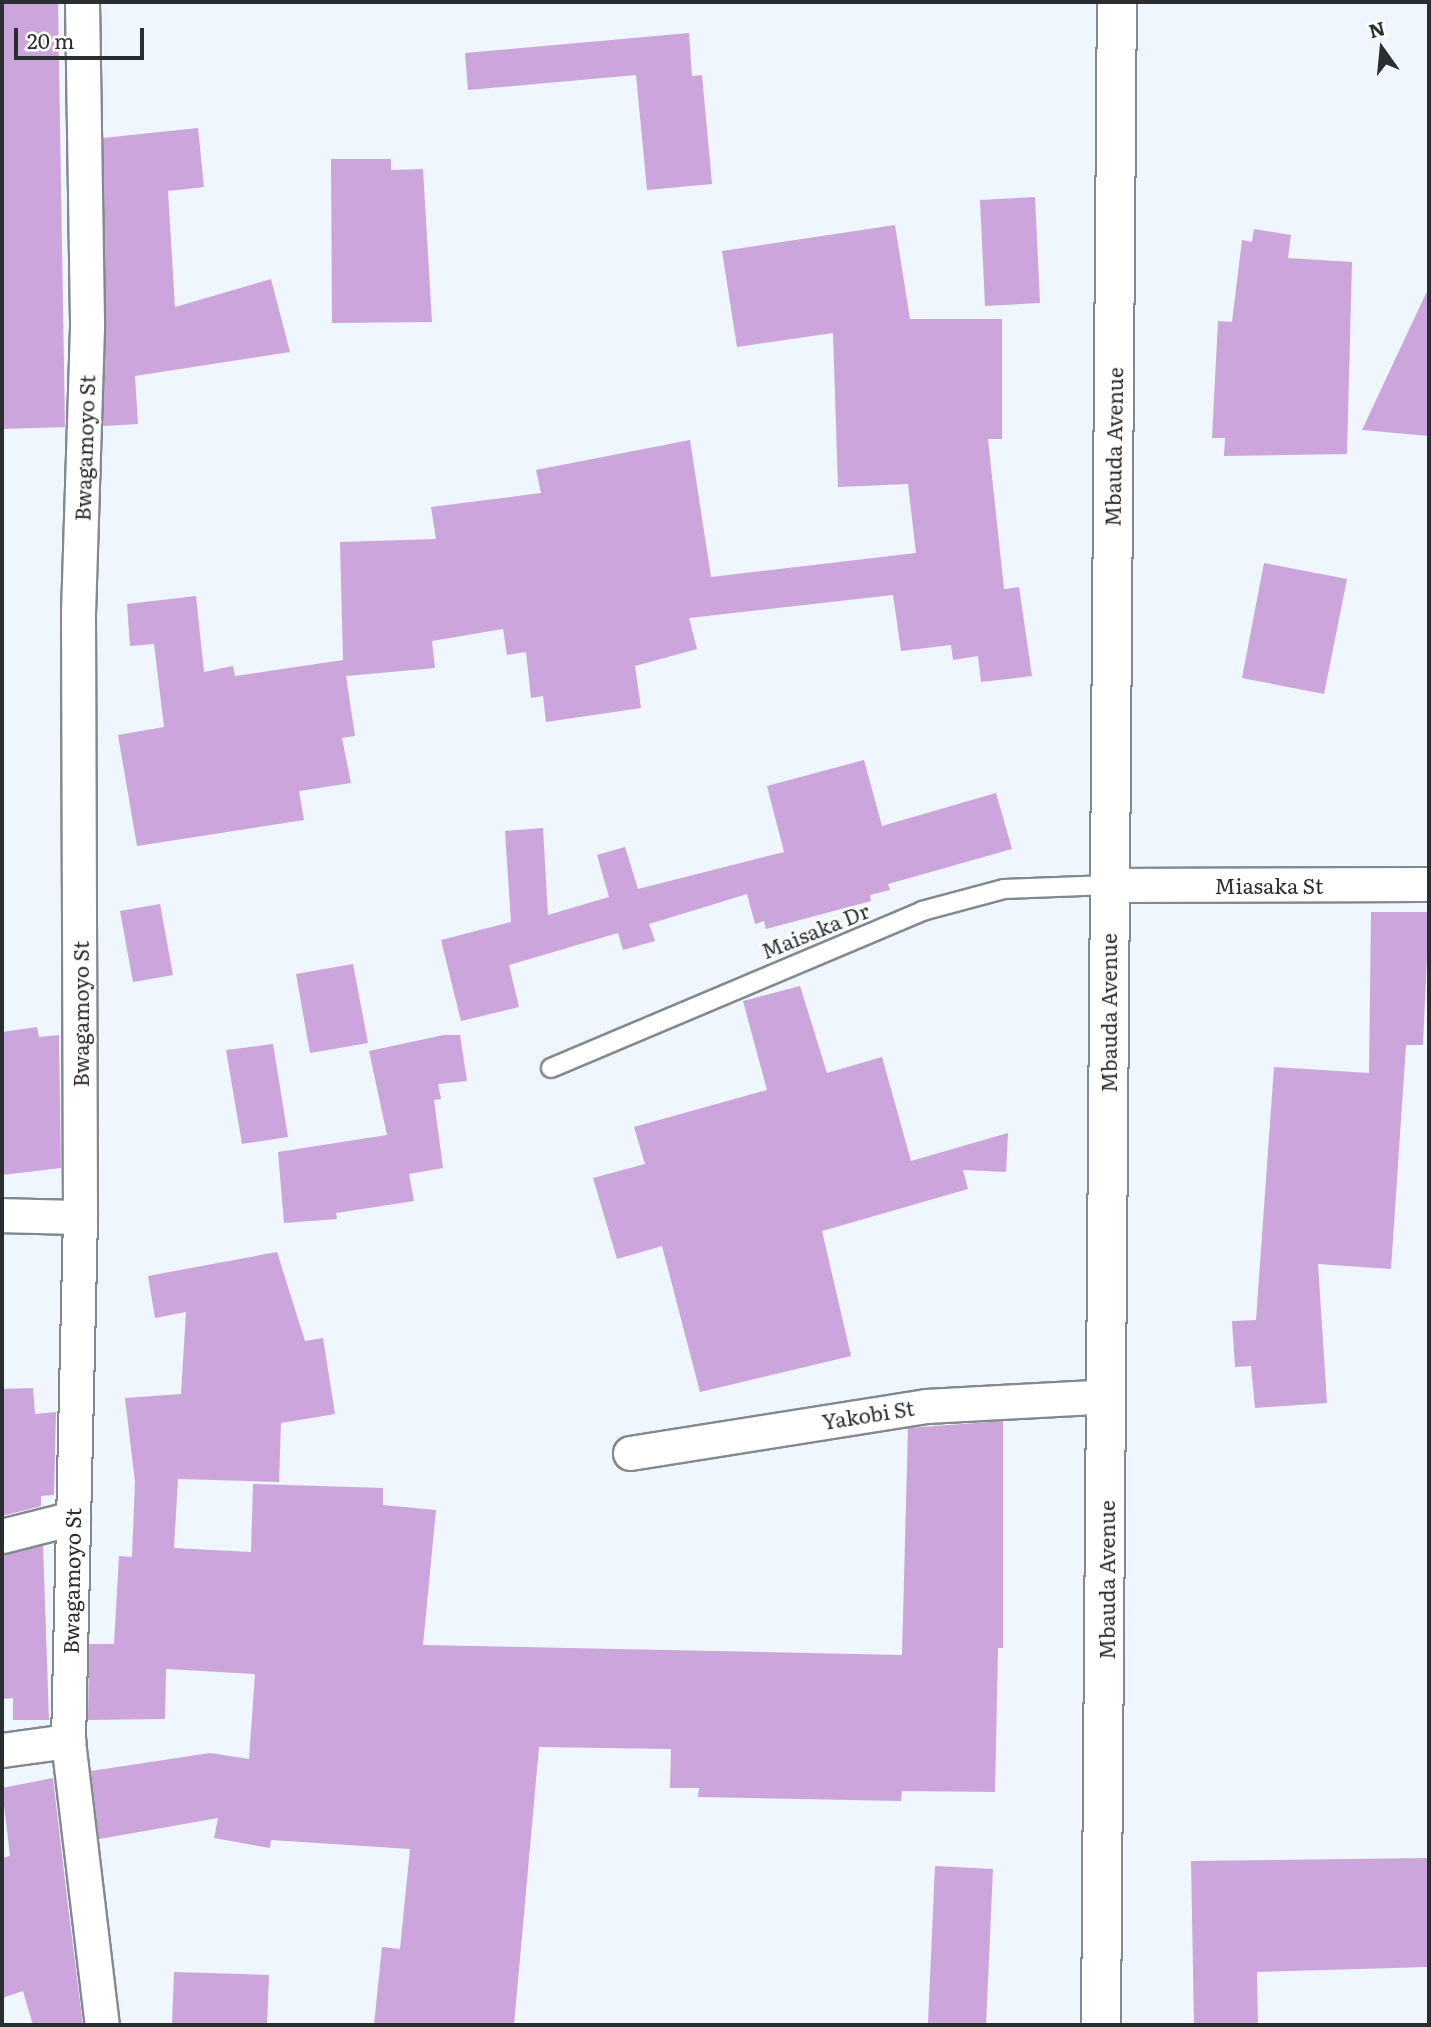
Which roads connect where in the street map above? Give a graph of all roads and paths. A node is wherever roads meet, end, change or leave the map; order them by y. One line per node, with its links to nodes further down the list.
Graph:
1 (82, 2): 7 (street, Bwagamoyo St)
2 (1117, 2): 4 (street, Mbauda Avenue)
3 (1429, 884): 4 (street, Miasaka St)
4 (1108, 885): 5 (lane, Maisaka Dr); 8 (street, Mbauda Avenue)
5 (551, 1068)
6 (2, 1215): 7 (street)
7 (80, 1217): 10 (street, Bwagamoyo St)
8 (1108, 1396): 9 (street, Yakobi St); 15 (street, Mbauda Avenue)
9 (630, 1453)
10 (73, 1518): 11 (street); 12 (street, Bwagamoyo St)
11 (2, 1536)
12 (68, 1741): 13 (street); 14 (street, Bwagamoyo St)
13 (2, 1750)
14 (102, 2025)
15 (1101, 2025)

